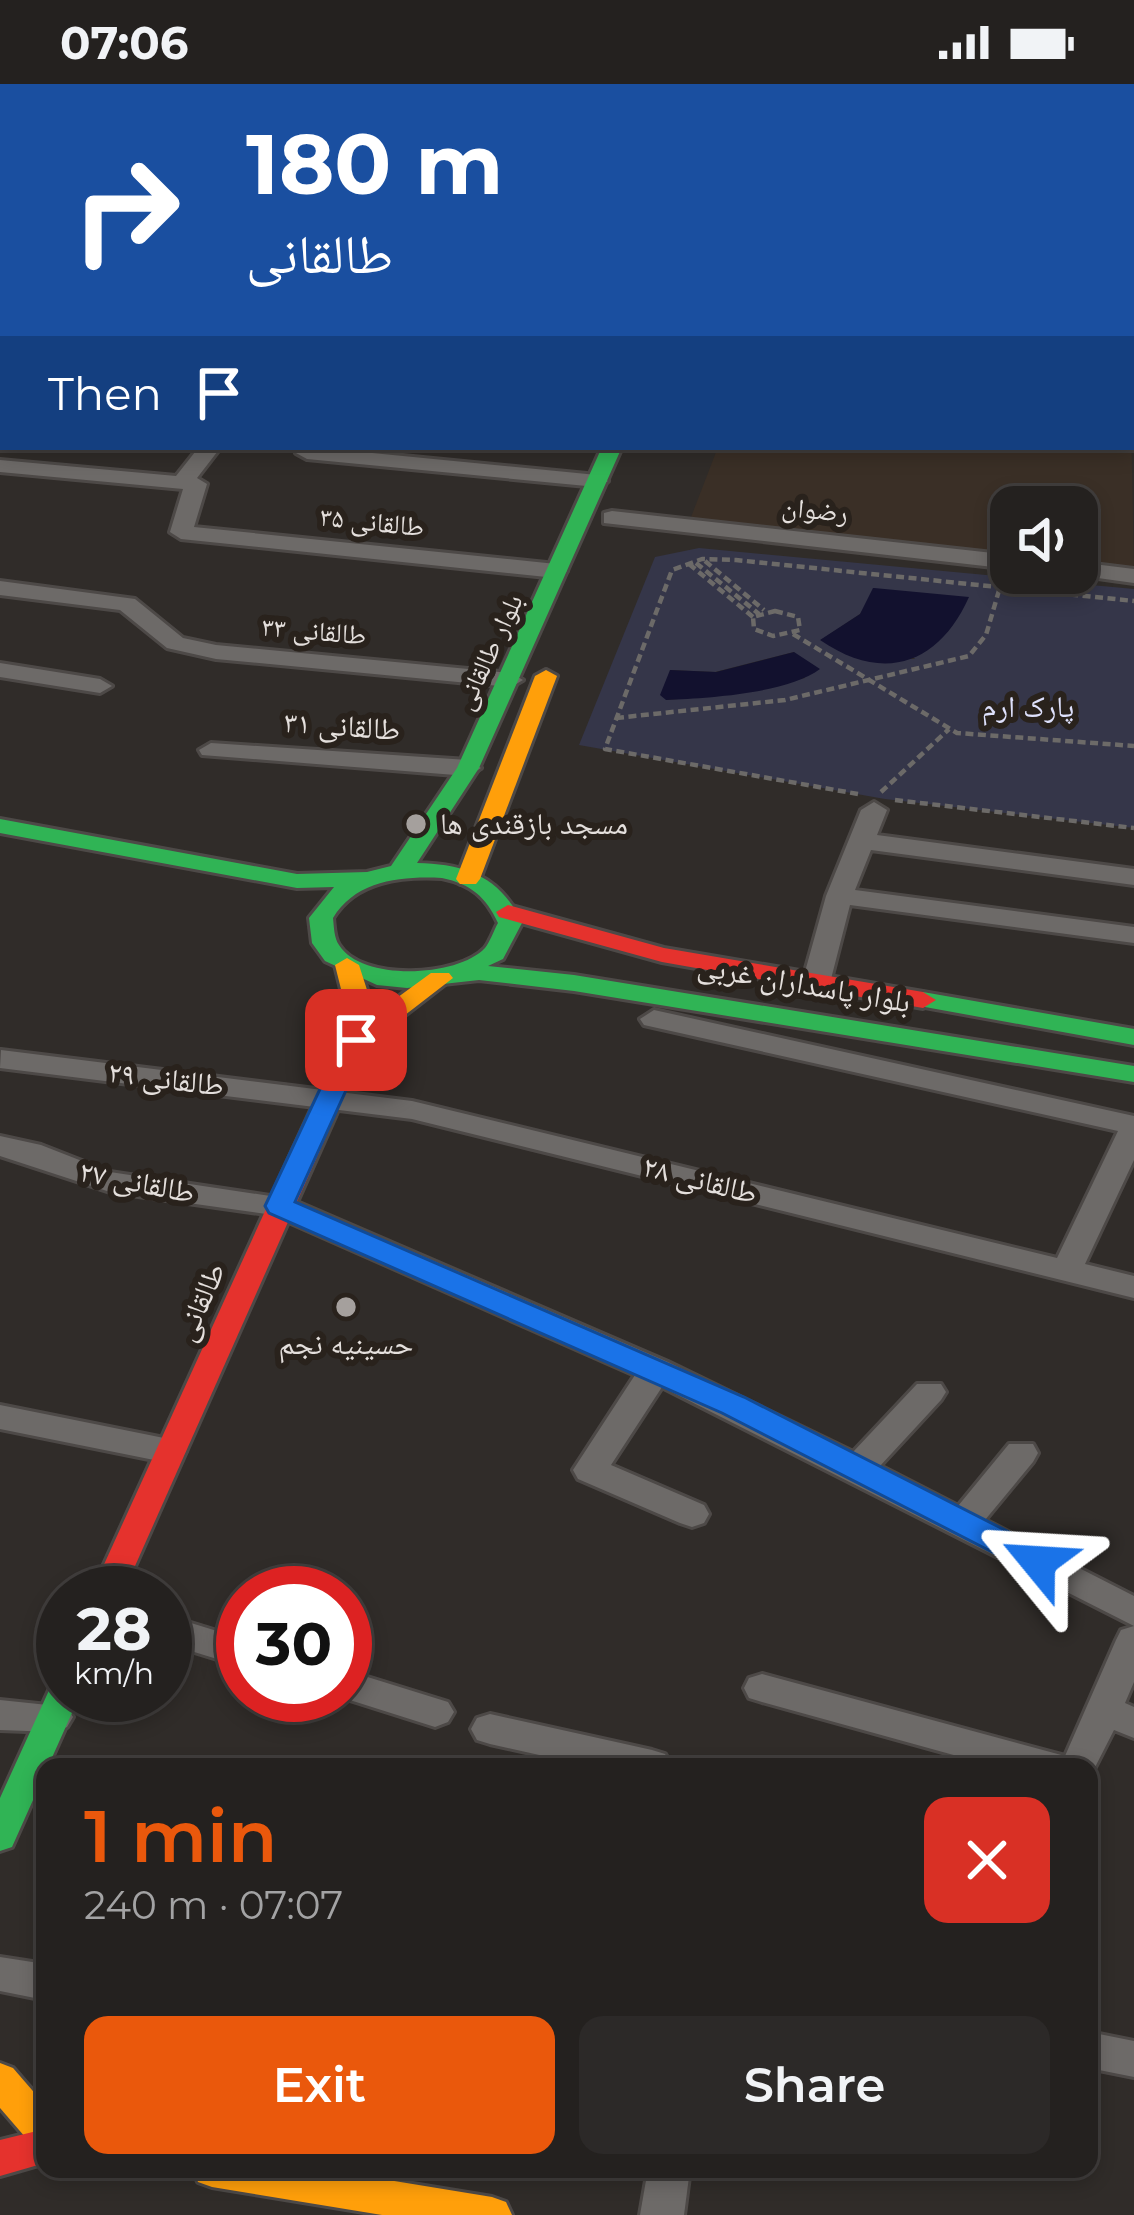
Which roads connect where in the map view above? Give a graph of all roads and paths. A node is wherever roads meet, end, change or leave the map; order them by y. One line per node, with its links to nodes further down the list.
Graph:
1 (208, 450): 7 (street)
2 (612, 450): 5 (main road, بلوار طالقانی)
3 (307, 453): 5 (street)
4 (0, 466): 7 (street)
5 (597, 481): 11 (main road, بلوار طالقانی)
6 (628, 482): 8 (main road)
7 (181, 483): 11 (street, طالقانی ۳۵)
8 (608, 528): 9 (street, رضوان)
9 (990, 560)
10 (695, 562): 14 (path); 19 (path); 19 (path); 26 (path)
11 (556, 571): 23 (main road, بلوار طالقانی)
12 (1098, 572): 13 (street)
13 (1134, 576)
14 (990, 585)
15 (0, 588): 23 (street, طالقانی ۳۳)
16 (998, 594): 24 (path)
17 (1071, 594): 18 (path)
18 (1134, 601)
19 (760, 614): 20 (path); 20 (path)
20 (793, 634): 24 (path)
21 (560, 646): 37 (main road)
22 (0, 670): 25 (street)
23 (511, 680): 30 (main road, بلوار طالقانی)
24 (874, 682): 26 (path); 27 (path)
25 (100, 686)
26 (616, 718): 31 (path)
27 (949, 729): 28 (path); 31 (path)
28 (1134, 746)
29 (211, 750): 30 (street, طالقانی ۳۱)
30 (468, 768): 36 (main road, بلوار طالقانی)
31 (875, 803): 33 (path); 34 (street)
32 (0, 826): 39 (main road)
33 (1134, 828)
34 (860, 842): 38 (street); 40 (street)
35 (0, 853): 41 (main road)
36 (399, 872): 37 (main road); 39 (main road)
37 (468, 878): 42 (main road)
38 (1134, 878)
39 (366, 880): 44 (main road)
40 (839, 896): 45 (street); 48 (street)
41 (250, 901)
42 (508, 912): 47 (main road); 48 (main road, بلوار پاسداران غربی)
43 (288, 913): 44 (main road)
44 (320, 928): 46 (main road)
45 (1134, 935)
46 (347, 965): 47 (main road); 51 (main road)
47 (451, 974): 51 (main road); 53 (main road, بلوار پاسداران غربی)
48 (817, 979): 50 (main road, بلوار پاسداران غربی)
49 (653, 1019): 56 (street)
50 (1134, 1037)
51 (356, 1040): 55 (main road, طالقانی)
52 (1, 1059): 55 (street, طالقانی ۲۹)
53 (1122, 1072): 54 (street)
54 (1134, 1093)
55 (331, 1099): 58 (main road, طالقانی); 59 (street, طالقانی ۲۸)
56 (1134, 1127): 59 (street)
57 (0, 1146): 58 (street, طالقانی ۲۷)
58 (279, 1206): 61 (street, طالقانی ۲۷); 64 (main road, طالقانی)
59 (1067, 1270): 60 (street, طالقانی ۲۸)
60 (1134, 1287)
61 (656, 1370): 66 (street, طالقانی ۲۷); 67 (street)
62 (928, 1392): 66 (street)
63 (0, 1417): 64 (street)
64 (169, 1451): 69 (main road, طالقانی)
65 (1021, 1453): 68 (street)
66 (856, 1469): 68 (street, طالقانی ۲۷)
67 (692, 1514)
68 (963, 1523): 70 (street, طالقانی ۲۷)
69 (119, 1566)
70 (1134, 1612)
71 (1134, 1640): 77 (street)
72 (762, 1688): 82 (street)
73 (372, 1692): 75 (street)
74 (36, 1709): 76 (street)
75 (435, 1712)
76 (0, 1715)
77 (1118, 1716): 83 (street)
78 (53, 1722): 81 (main road)
79 (490, 1730): 80 (street)
80 (545, 1756)
81 (43, 1758)
82 (1020, 1758)
83 (1086, 1758)
84 (33, 1794): 85 (main road)
85 (0, 1837)
86 (0, 1974): 87 (street)
87 (36, 1980)
88 (1098, 2052): 89 (street)
89 (1134, 2060)
90 (0, 2080): 91 (main road)
91 (36, 2128)
92 (0, 2137): 93 (main road)
93 (36, 2139)
94 (36, 2144): 95 (main road)
95 (0, 2158)
96 (267, 2178): 98 (main road)
97 (668, 2178): 99 (street)
98 (493, 2215)
99 (662, 2215)

